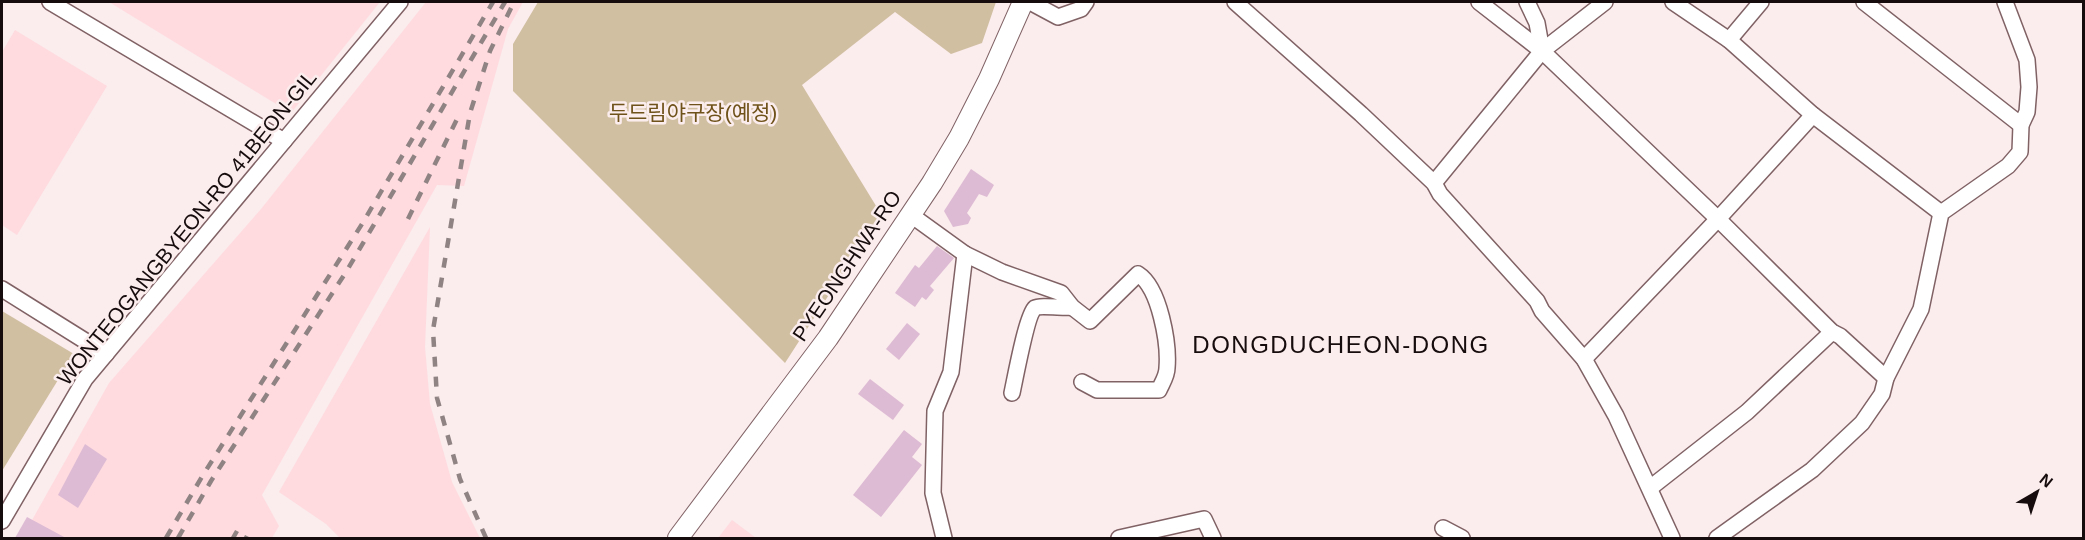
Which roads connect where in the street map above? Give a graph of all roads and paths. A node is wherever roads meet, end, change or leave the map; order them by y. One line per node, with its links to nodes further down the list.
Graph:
1 (50, 2): 18 (street)
2 (400, 2): 18 (street, WONTEOGANGBYEON-RO 41BEON-GIL)
3 (1023, 2): 21 (main road, PYEONGHWA-RO)
4 (1030, 2): 5 (street)
5 (1086, 2)
6 (1235, 2): 19 (street)
7 (1479, 2): 15 (street)
8 (1527, 2): 15 (street)
9 (1605, 2): 15 (street)
10 (1673, 2): 14 (street)
11 (1761, 2): 14 (street)
12 (1864, 2): 17 (street)
13 (2005, 2): 17 (street)
14 (1730, 40): 16 (street)
15 (1542, 51): 19 (street); 22 (street)
16 (1813, 115): 20 (street); 22 (street)
17 (2020, 125): 20 (street)
18 (284, 141): 27 (street, WONTEOGANGBYEON-RO 41BEON-GIL)
19 (1434, 183): 28 (street)
20 (1941, 213): 29 (street)
21 (911, 215): 23 (street); 35 (main road, PYEONGHWA-RO)
22 (1718, 219): 26 (street); 28 (street)
23 (965, 254): 25 (street); 36 (street)
24 (2, 289): 27 (street)
25 (1072, 307): 30 (street); 31 (street)
26 (1832, 332): 29 (street); 32 (street)
27 (106, 354): 33 (street, WONTEOGANGBYEON-RO 41BEON-GIL)
28 (1584, 360): 32 (street)
29 (1886, 378): 41 (street)
30 (1082, 382)
31 (1012, 393)
32 (1650, 488): 40 (street)
33 (2, 520)
34 (1443, 528): 39 (street)
35 (678, 538)
36 (944, 538)
37 (1119, 538): 38 (street)
38 (1213, 538)
39 (1462, 538)
40 (1672, 538)
41 (1717, 538)

